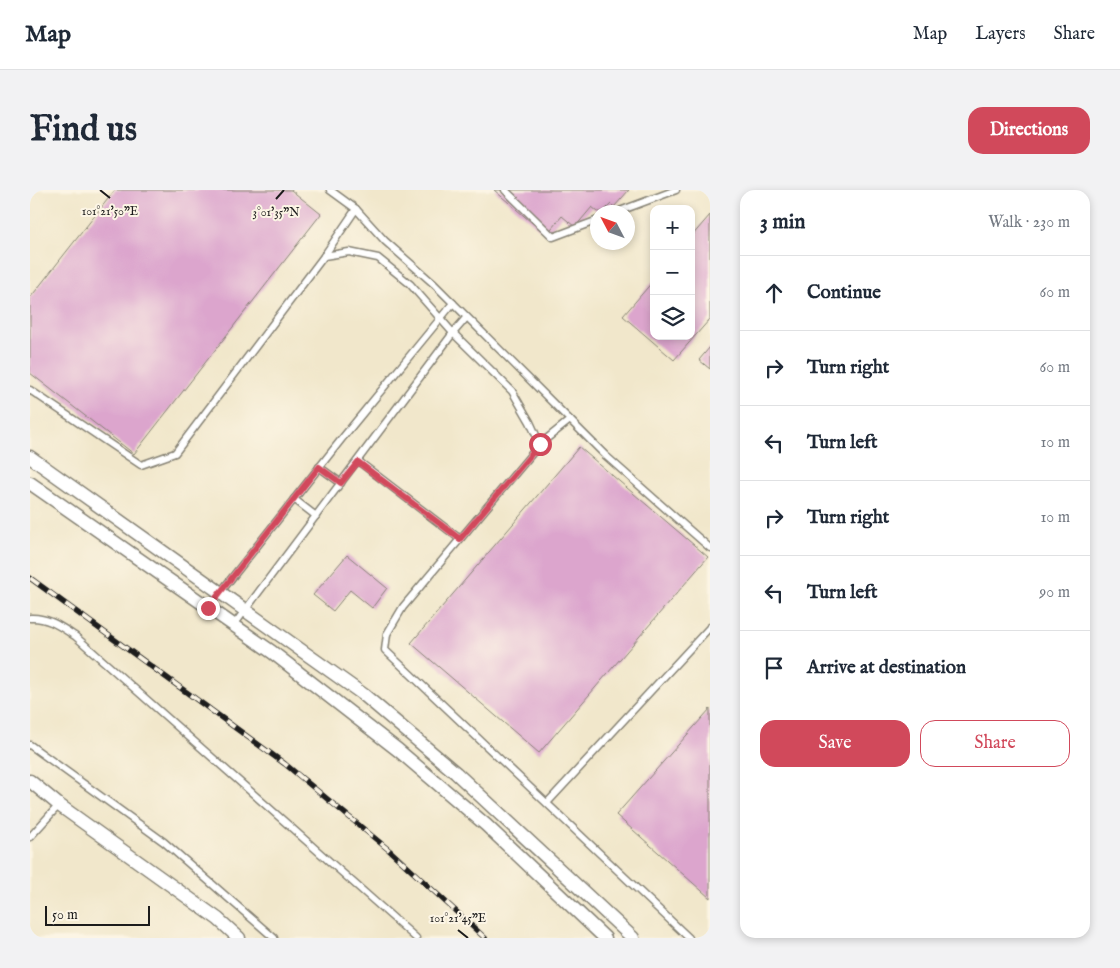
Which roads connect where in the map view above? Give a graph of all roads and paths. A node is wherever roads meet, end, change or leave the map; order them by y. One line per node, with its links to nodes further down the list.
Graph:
1 (330, 190): 5 (lane)
2 (505, 190): 6 (lane)
3 (676, 190): 4 (lane)
4 (635, 205)
5 (356, 210): 7 (lane); 8 (lane)
6 (590, 223)
7 (324, 256): 9 (lane); 12 (lane)
8 (453, 303): 9 (lane); 10 (lane)
9 (440, 317): 11 (lane); 17 (lane)
10 (466, 318): 11 (lane); 13 (lane)
11 (453, 332): 14 (lane); 16 (lane)
12 (30, 390)
13 (570, 420): 14 (lane); 23 (lane)
14 (540, 444): 22 (lane)
15 (30, 457): 24 (street)
16 (358, 462): 19 (lane); 22 (lane)
17 (319, 467): 19 (lane); 20 (lane)
18 (30, 483): 25 (street)
19 (341, 483): 21 (lane)
20 (294, 499): 21 (lane); 24 (lane)
21 (316, 516): 26 (lane)
22 (460, 539): 32 (lane)
23 (710, 548)
24 (220, 593): 25 (lane); 26 (street)
25 (208, 608): 28 (street)
26 (244, 610): 28 (lane); 39 (street)
27 (30, 618): 37 (lane)
28 (234, 625): 38 (street)
29 (710, 627): 32 (lane)
30 (30, 745): 36 (lane)
31 (30, 781): 33 (street)
32 (547, 803): 40 (lane)
33 (58, 805): 34 (lane); 35 (street)
34 (30, 837)
35 (239, 938)
36 (274, 938)
37 (416, 938)
38 (605, 938)
39 (634, 938)
40 (689, 938)

